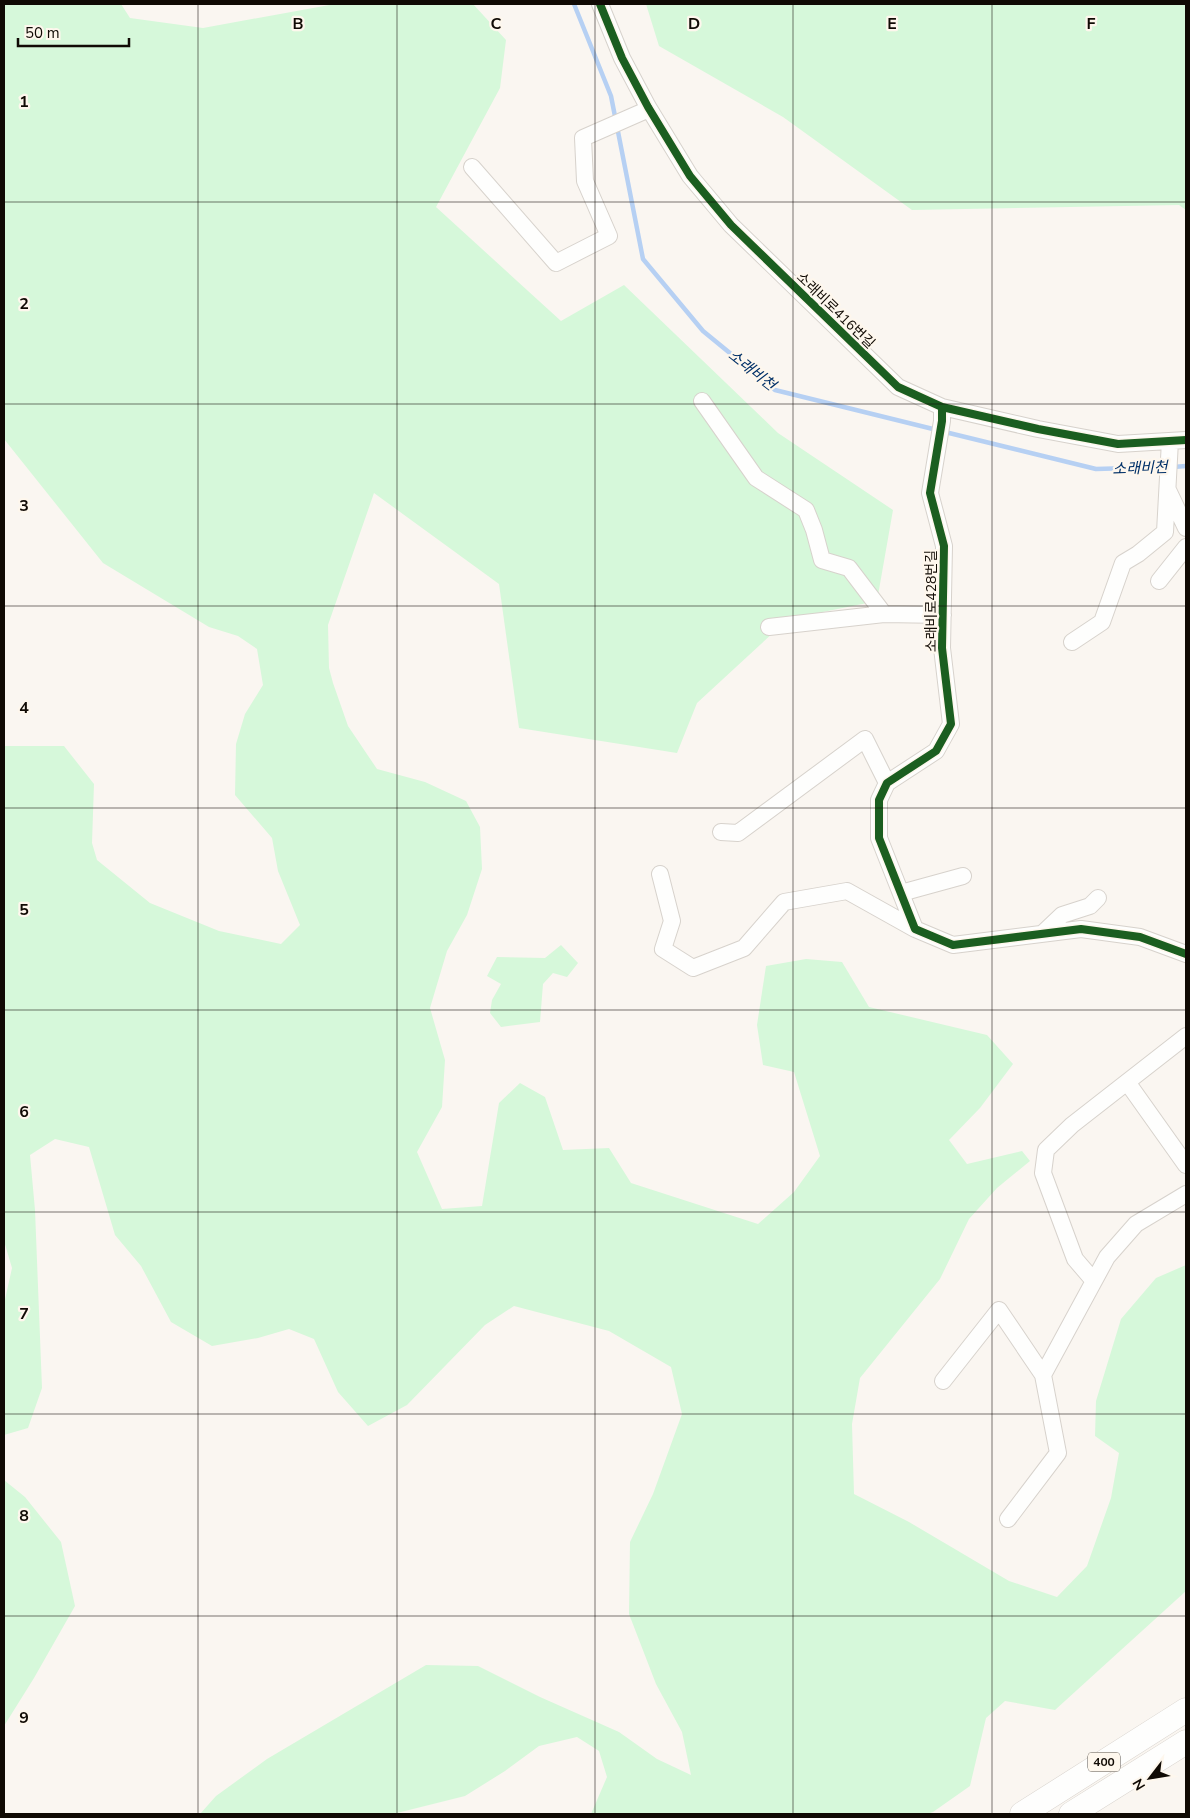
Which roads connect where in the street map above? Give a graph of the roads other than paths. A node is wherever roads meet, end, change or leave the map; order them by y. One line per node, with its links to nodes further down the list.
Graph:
1 (600, 4): 2 (street, 소래비로416번길)
2 (648, 109): 3 (street); 5 (street, 소래비로416번길)
3 (472, 166)
4 (702, 401): 12 (street)
5 (942, 414): 7 (street, 소래비로416번길); 13 (street, 소래비로428번길)
6 (1186, 440): 7 (street, 소래비로416번길)
7 (1169, 449): 8 (street)
8 (1168, 482): 9 (street); 15 (street)
9 (1186, 528)
10 (1186, 547): 11 (street)
11 (1159, 581)
12 (884, 614): 13 (street); 14 (street)
13 (943, 615): 16 (street, 소래비로428번길)
14 (769, 628)
15 (1072, 642)
16 (886, 783): 17 (street); 20 (street)
17 (721, 832)
18 (660, 874): 22 (street)
19 (963, 876): 20 (street)
20 (901, 893): 22 (street)
21 (1098, 898): 23 (street)
22 (915, 929): 23 (street)
23 (1042, 934): 24 (street)
24 (1186, 954)
25 (1186, 1036): 26 (street)
26 (1127, 1082): 27 (street); 29 (street)
27 (1186, 1165)
28 (1186, 1194): 29 (street)
29 (1093, 1280): 30 (street)
30 (1043, 1375): 31 (street); 32 (street)
31 (943, 1381)
32 (1008, 1519)
33 (1186, 1710): 36 (highway, 400)
34 (1186, 1742): 35 (highway, 400)
35 (1078, 1811)
36 (1022, 1814)

